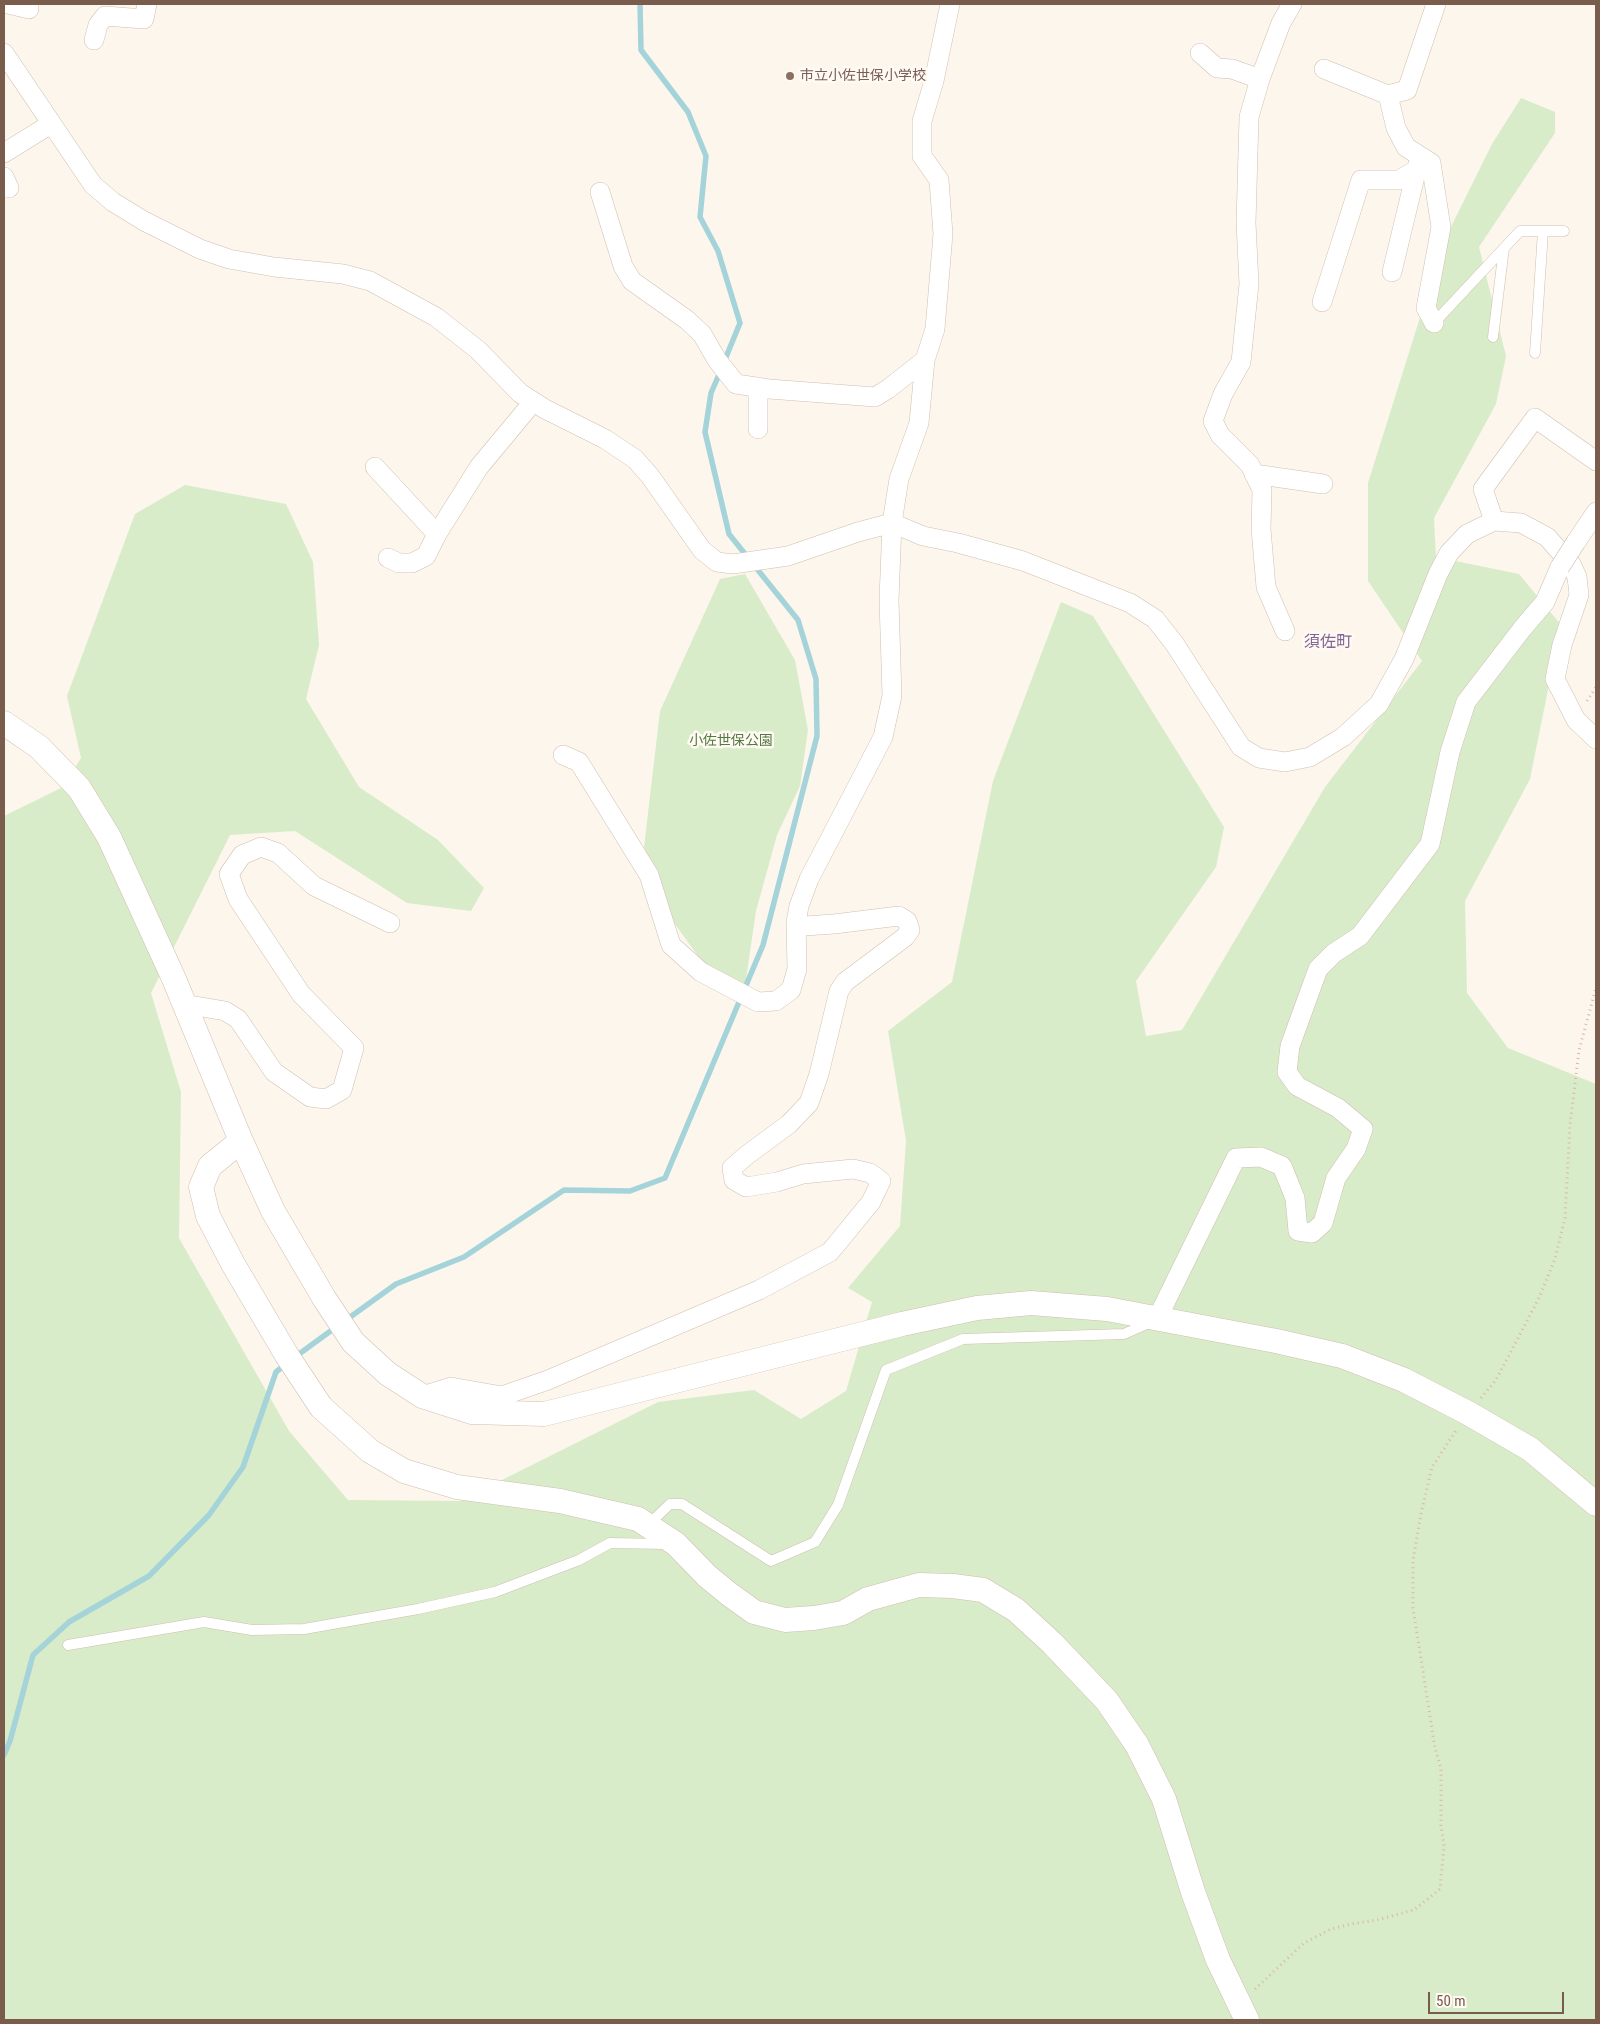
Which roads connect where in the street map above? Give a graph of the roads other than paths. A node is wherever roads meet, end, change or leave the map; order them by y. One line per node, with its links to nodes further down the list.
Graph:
1 (6, 4): 6 (street)
2 (147, 4): 7 (street)
3 (950, 4): 25 (street)
4 (1292, 4): 11 (street)
5 (1436, 4): 12 (street)
6 (29, 9)
7 (94, 40)
8 (4, 53): 13 (street)
9 (1200, 53): 11 (street)
10 (1324, 69): 12 (street)
11 (1260, 79): 31 (street)
12 (1388, 95): 15 (street)
13 (51, 124): 14 (street); 27 (street)
14 (4, 153)
15 (1418, 163): 20 (street); 21 (street); 22 (street)
16 (600, 192): 26 (street)
17 (1543, 231): 18 (lane); 19 (lane); 24 (lane)
18 (1564, 231)
19 (1504, 248): 22 (lane); 23 (lane)
20 (1392, 272)
21 (1322, 302)
22 (1434, 323)
23 (1493, 337)
24 (1535, 353)
25 (925, 360): 26 (street); 35 (street)
26 (758, 387): 28 (street)
27 (533, 402): 35 (street); 36 (street)
28 (758, 429)
29 (1596, 461): 34 (street)
30 (375, 467): 36 (street)
31 (1254, 474): 32 (street); 38 (street)
32 (1323, 484)
33 (1596, 512): 46 (street, bridge)
34 (1494, 521): 35 (street); 40 (street)
35 (892, 523): 42 (street)
36 (437, 534): 37 (street)
37 (388, 558)
38 (1285, 631)
39 (4, 723): 44 (street)
40 (1596, 739)
41 (562, 755): 42 (street)
42 (796, 922): 47 (street)
43 (390, 923): 44 (street)
44 (184, 1004): 45 (street)
45 (240, 1141): 47 (street); 49 (street)
46 (1156, 1319): 47 (street); 48 (street); 49 (lane)
47 (422, 1396)
48 (1596, 1504)
49 (648, 1525): 50 (street)
50 (676, 1544): 51 (lane); 52 (street)
51 (68, 1645)
52 (1243, 2013)

